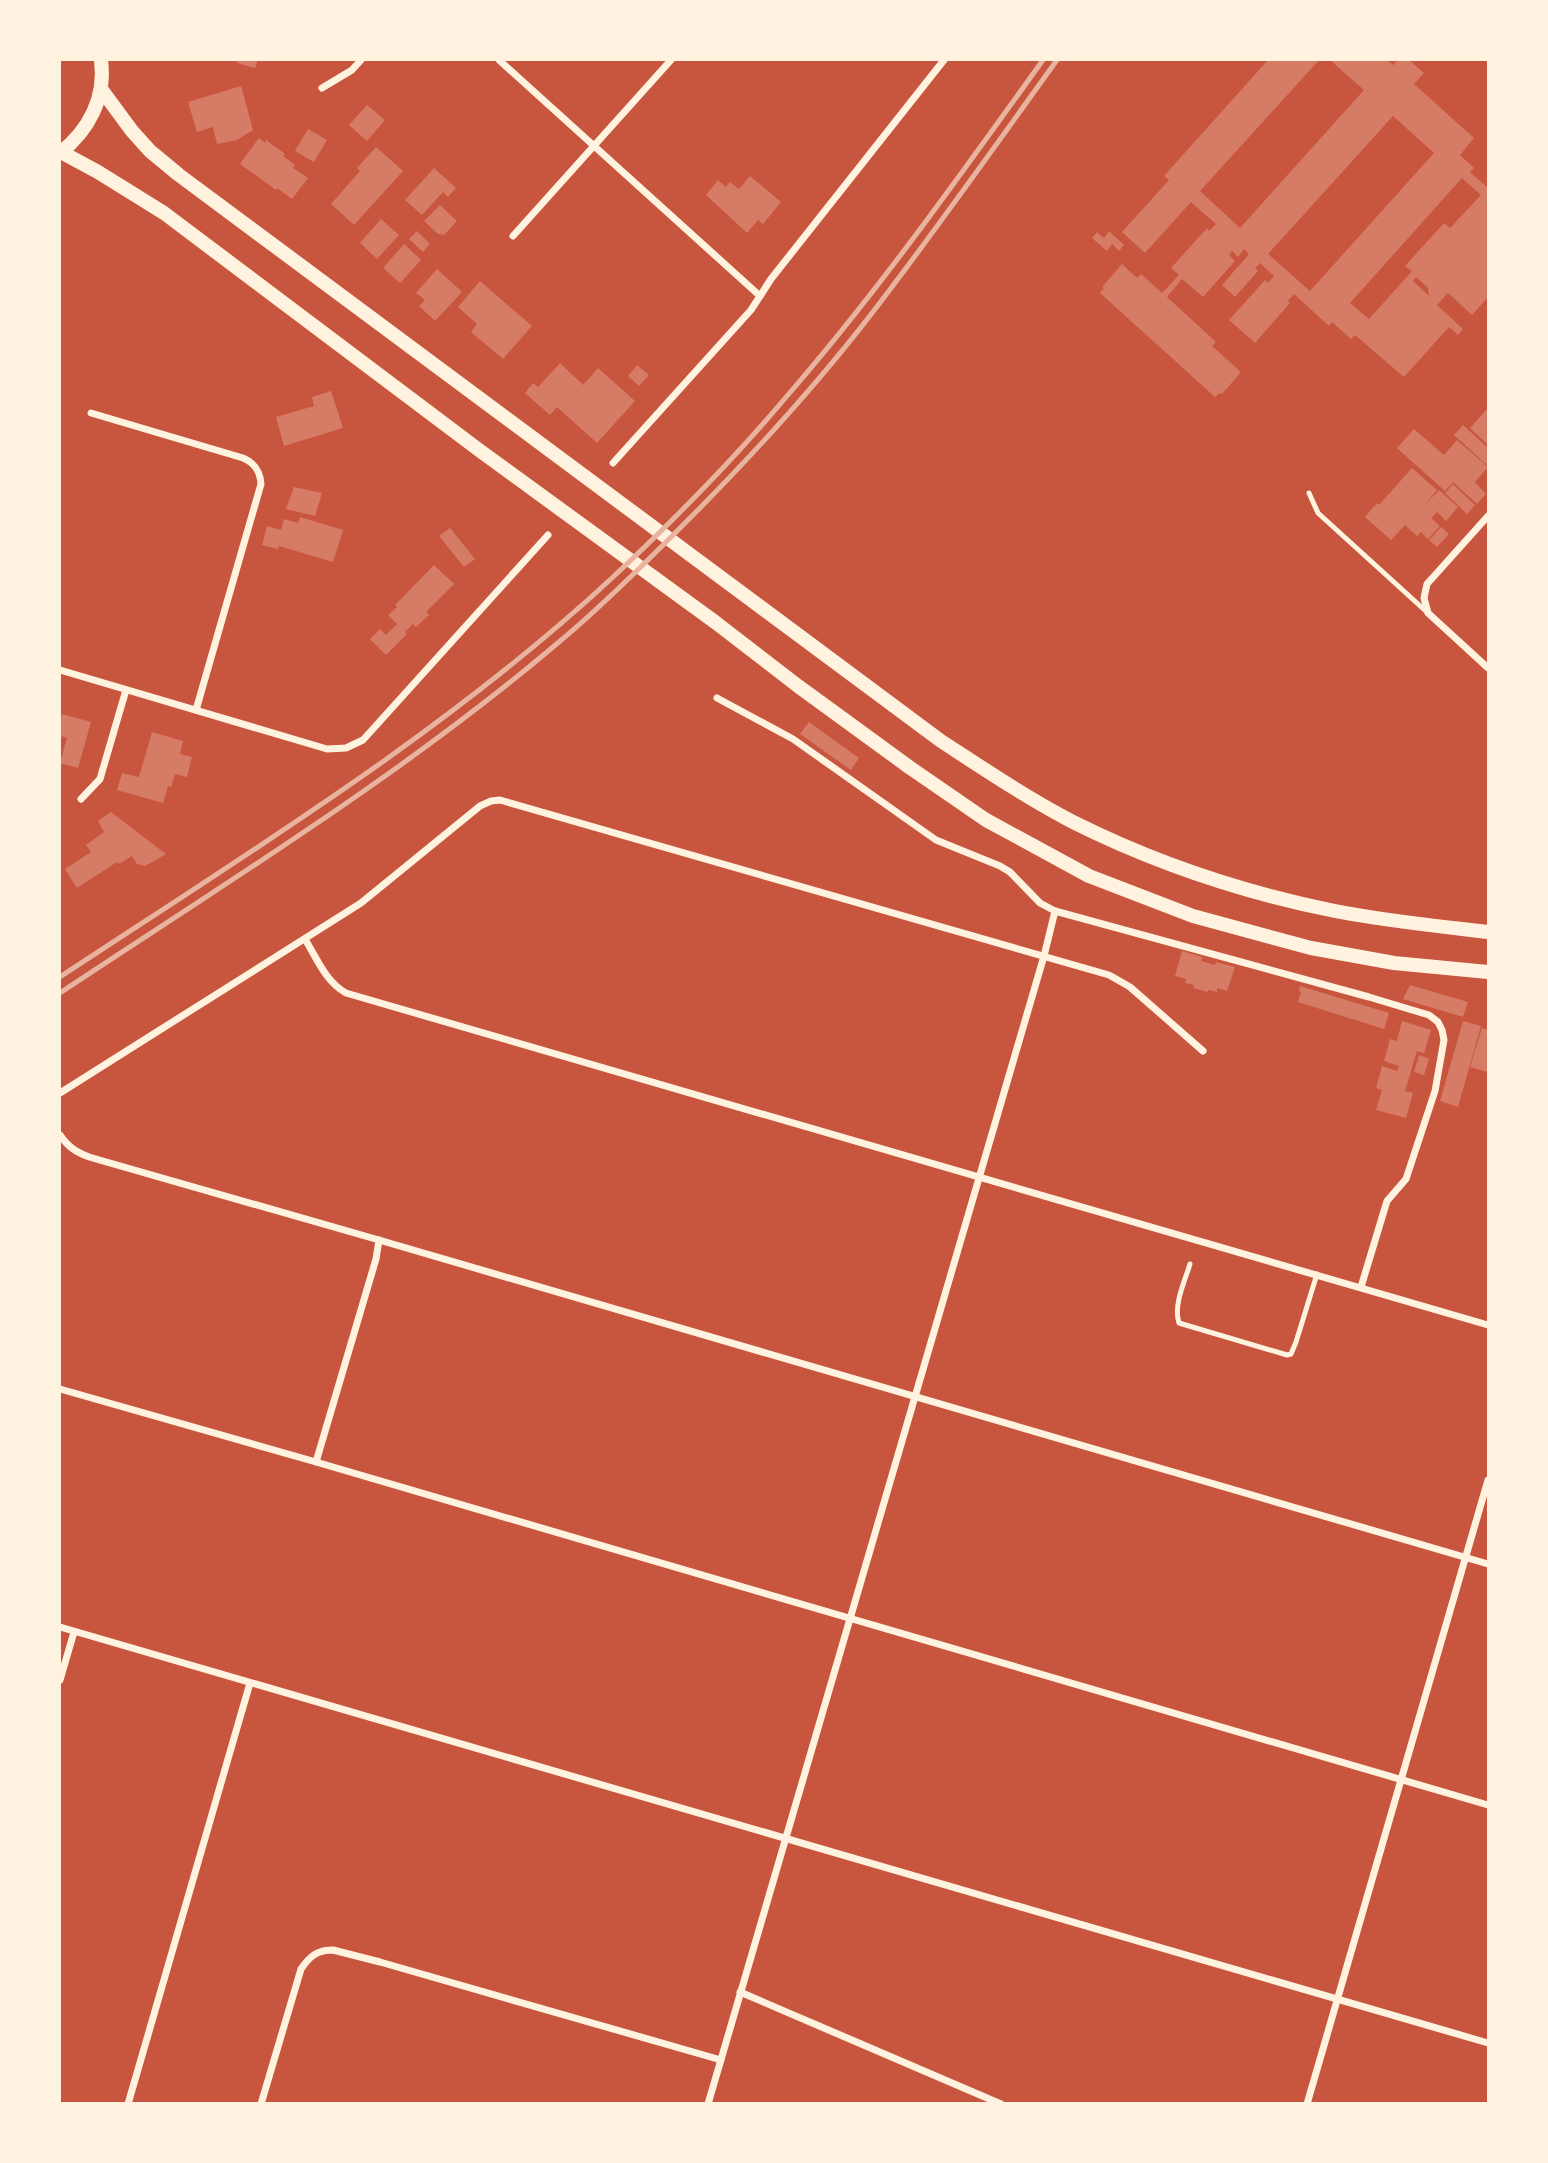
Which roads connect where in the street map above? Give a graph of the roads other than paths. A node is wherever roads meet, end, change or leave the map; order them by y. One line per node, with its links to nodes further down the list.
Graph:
1 (101, 60): 7 (main road)
2 (361, 60): 6 (street)
3 (499, 60): 8 (street)
4 (671, 60): 8 (street)
5 (944, 60): 11 (street)
6 (322, 88)
7 (101, 89): 9 (main road); 25 (main road)
8 (594, 146): 10 (street); 11 (street)
9 (60, 152): 28 (main road)
10 (513, 236)
11 (761, 296): 13 (street)
12 (91, 413): 22 (street)
13 (613, 463)
14 (1309, 493): 17 (lane)
15 (1489, 516): 17 (street)
16 (548, 535): 22 (street)
17 (1434, 620): 18 (street)
18 (1489, 668)
19 (60, 670): 20 (street)
20 (126, 690): 22 (street); 23 (street)
21 (717, 698): 24 (street)
22 (196, 710)
23 (81, 799)
24 (1055, 911): 27 (street); 36 (street)
25 (1489, 932)
26 (305, 939): 27 (street); 30 (street); 32 (street)
27 (1044, 956): 29 (street); 32 (street)
28 (1489, 972)
29 (1203, 1051)
30 (60, 1093)
31 (60, 1135): 33 (street)
32 (978, 1177): 35 (street); 39 (street)
33 (379, 1240): 39 (street); 40 (street)
34 (1190, 1264): 35 (lane)
35 (1317, 1274): 36 (street)
36 (1361, 1287): 37 (street)
37 (1489, 1325)
38 (60, 1388): 40 (street)
39 (914, 1397): 42 (street); 44 (street)
40 (316, 1462): 44 (street)
41 (1489, 1480): 42 (street)
42 (1466, 1557): 43 (street); 49 (street)
43 (1489, 1564)
44 (850, 1618): 49 (street); 51 (street)
45 (60, 1628): 46 (street)
46 (74, 1632): 47 (street); 48 (street)
47 (60, 1680)
48 (250, 1682): 51 (street); 56 (street)
49 (1400, 1780): 50 (street); 53 (street)
50 (1489, 1805)
51 (786, 1839): 52 (street); 53 (street)
52 (740, 1992): 55 (street); 59 (street)
53 (1338, 2000): 54 (street); 60 (street)
54 (1489, 2043)
55 (721, 2060): 57 (street); 58 (street)
56 (128, 2104)
57 (261, 2104)
58 (708, 2104)
59 (1001, 2104)
60 (1307, 2104)

